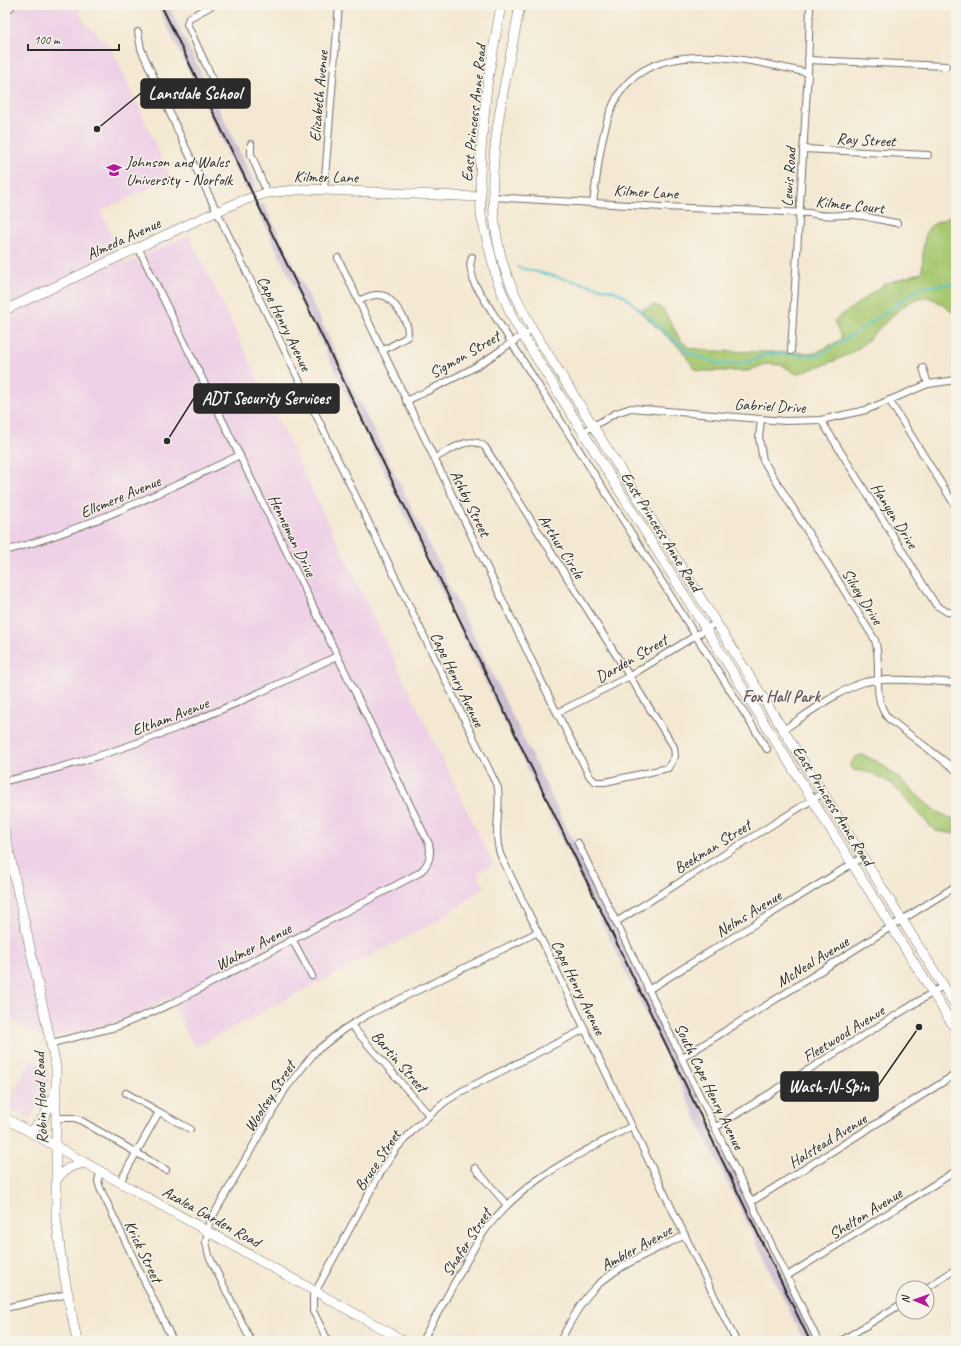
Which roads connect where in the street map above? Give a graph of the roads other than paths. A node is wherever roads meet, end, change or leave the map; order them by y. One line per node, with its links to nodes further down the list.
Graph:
1 (9, 5): 7 (highway)
2 (213, 5): 12 (street)
3 (339, 5): 16 (street, Elizabeth Avenue)
4 (501, 5): 19 (main road, East Princess Anne Road)
5 (810, 5): 9 (street, Lewis Road)
6 (520, 6): 19 (main road, East Princess Anne Road)
7 (5, 8)
8 (138, 32): 21 (street, Cape Henry Avenue)
9 (808, 60): 10 (street); 11 (street, Lewis Road)
10 (946, 66)
11 (808, 72): 14 (street, Lewis Road); 20 (street)
12 (222, 99)
13 (251, 144): 17 (street)
14 (803, 148): 15 (street, Ray Street); 22 (street, Lewis Road)
15 (928, 155)
16 (324, 190): 17 (main road, Kilmer Lane); 19 (main road, Kilmer Lane)
17 (267, 193): 18 (main road, Kilmer Lane)
18 (255, 196): 21 (main road, Almeda Avenue)
19 (487, 198): 20 (street, Kilmer Lane); 29 (main road, East Princess Anne Road); 30 (main road, East Princess Anne Road)
20 (593, 203): 22 (street, Kilmer Lane)
21 (217, 213): 24 (main road, Almeda Avenue); 72 (street, Cape Henry Avenue)
22 (799, 213): 23 (street, Kilmer Court); 33 (street, Lewis Road)
23 (897, 223)
24 (138, 247): 28 (main road, Almeda Avenue); 43 (street, Henneman Drive)
25 (472, 256): 31 (street)
26 (338, 258): 27 (street, Ashby Street)
27 (358, 301): 32 (street, Ashby Street); 32 (street)
28 (5, 310)
29 (533, 330): 30 (street, Sigmon Street); 41 (main road, East Princess Anne Road)
30 (522, 335): 31 (street, Sigmon Street); 42 (main road, East Princess Anne Road)
31 (511, 342): 38 (street, Sigmon Street); 50 (street)
32 (382, 351): 38 (street, Ashby Street)
33 (791, 351)
34 (923, 368): 36 (street)
35 (956, 380): 36 (street, Gabriel Drive)
36 (928, 384): 37 (street, Gabriel Drive)
37 (889, 400): 40 (street, Gabriel Drive); 45 (street)
38 (406, 401): 44 (street, Ashby Street)
39 (761, 419): 40 (street, Gabriel Drive); 41 (street, Gabriel Drive); 53 (street, Silvey Drive)
40 (821, 420): 47 (street, Hanyen Drive)
41 (594, 426): 42 (street, Gabriel Drive); 48 (main road, East Princess Anne Road)
42 (583, 432): 49 (main road, East Princess Anne Road)
43 (240, 455): 46 (street, Ellsmere Avenue); 51 (street, Henneman Drive)
44 (434, 458): 52 (street, Arthur Circle); 56 (street, Ashby Street)
45 (956, 507)
46 (5, 551)
47 (956, 613)
48 (716, 623): 49 (street, Darden Street); 57 (main road, East Princess Anne Road)
49 (706, 629): 50 (street, Darden Street); 62 (main road, East Princess Anne Road)
50 (696, 636): 52 (street, Darden Street); 58 (street)
51 (337, 656): 60 (street, Eltham Avenue); 64 (street, Henneman Drive)
52 (628, 677): 55 (street, Arthur Circle); 56 (street, Darden Street)
53 (879, 680): 54 (street); 57 (street); 59 (street, Silvey Drive)
54 (956, 682)
55 (646, 705): 56 (street, Ashby Street)
56 (557, 713)
57 (783, 730): 61 (main road, East Princess Anne Road)
58 (767, 748)
59 (956, 770)
60 (5, 781)
61 (823, 793): 62 (street, Beekman Street); 66 (main road, East Princess Anne Road)
62 (812, 799): 67 (main road, East Princess Anne Road); 70 (street, Beekman Street)
63 (5, 832): 82 (main road, Robin Hood Road)
64 (424, 834): 73 (street, Walmer Avenue)
65 (578, 843): 70 (street, South Cape Henry Avenue)
66 (863, 857): 67 (street, Nelms Avenue); 69 (main road, East Princess Anne Road)
67 (852, 863): 71 (main road, East Princess Anne Road); 76 (street, Nelms Avenue)
68 (956, 886): 69 (street, McNeal Avenue)
69 (902, 919): 71 (street, McNeal Avenue); 75 (main road, East Princess Anne Road)
70 (616, 922): 76 (street, South Cape Henry Avenue)
71 (891, 926): 77 (main road, East Princess Anne Road); 83 (street, McNeal Avenue)
72 (538, 932): 79 (street, Woolsey Street); 80 (street, Cape Henry Avenue)
73 (292, 939): 74 (street); 82 (street, Walmer Avenue)
74 (312, 976)
75 (943, 986): 77 (street, Fleetwood Avenue); 78 (main road, East Princess Anne Road)
76 (648, 990): 83 (street, South Cape Henry Avenue)
77 (933, 992): 81 (main road, East Princess Anne Road); 92 (street, Fleetwood Avenue)
78 (956, 1006)
79 (351, 1025): 88 (street, Bartin Street); 106 (street, Woolsey Street)
80 (585, 1029): 88 (street, Bruce Street); 91 (street, Cape Henry Avenue)
81 (956, 1030)
82 (52, 1043): 85 (main road, Robin Hood Road)
83 (682, 1058): 92 (street, South Cape Henry Avenue)
84 (956, 1074): 104 (street, Halstead Avenue)
85 (57, 1083): 90 (main road, Robin Hood Road); 94 (main road)
86 (126, 1093): 87 (street)
87 (159, 1112): 93 (street); 96 (street)
88 (429, 1115): 111 (street, Bruce Street)
89 (5, 1118): 94 (main road, Azalea Garden Road)
90 (57, 1118): 95 (main road, Robin Hood Road); 96 (street)
91 (632, 1126): 105 (street, Shafer Street); 107 (street, Cape Henry Avenue)
92 (716, 1127): 104 (street, South Cape Henry Avenue)
93 (190, 1129)
94 (31, 1132): 95 (main road, Azalea Garden Road)
95 (57, 1147): 97 (main road, Azalea Garden Road); 102 (main road, Robin Hood Road)
96 (136, 1153): 99 (street); 103 (street)
97 (86, 1163): 100 (main road, Azalea Garden Road); 102 (main road)
98 (474, 1168): 105 (street)
99 (166, 1170)
100 (100, 1171): 103 (main road, Azalea Garden Road); 116 (street, Krick Street)
101 (956, 1171): 109 (street, Shelton Avenue)
102 (57, 1179): 112 (main road, Robin Hood Road)
103 (120, 1182): 106 (main road, Azalea Garden Road)
104 (751, 1202): 109 (street, South Cape Henry Avenue)
105 (507, 1205): 120 (street, Shafer Street)
106 (207, 1231): 111 (main road, Azalea Garden Road); 117 (street, Woolsey Street)
107 (685, 1235): 121 (street, Ambler Avenue); 122 (street, Cape Henry Avenue)
108 (956, 1269): 110 (street)
109 (787, 1276): 123 (street, South Cape Henry Avenue)
110 (935, 1283)
111 (316, 1292): 118 (street, Bruce Street); 119 (main road, Azalea Garden Road)
112 (68, 1294): 113 (street); 115 (main road, Robin Hood Road)
113 (5, 1308)
114 (895, 1308): 124 (street)
115 (77, 1341)
116 (174, 1341)
117 (251, 1341)
118 (328, 1341)
119 (404, 1341)
120 (422, 1341)
121 (560, 1341)
122 (736, 1341)
123 (818, 1341)
124 (841, 1341)

